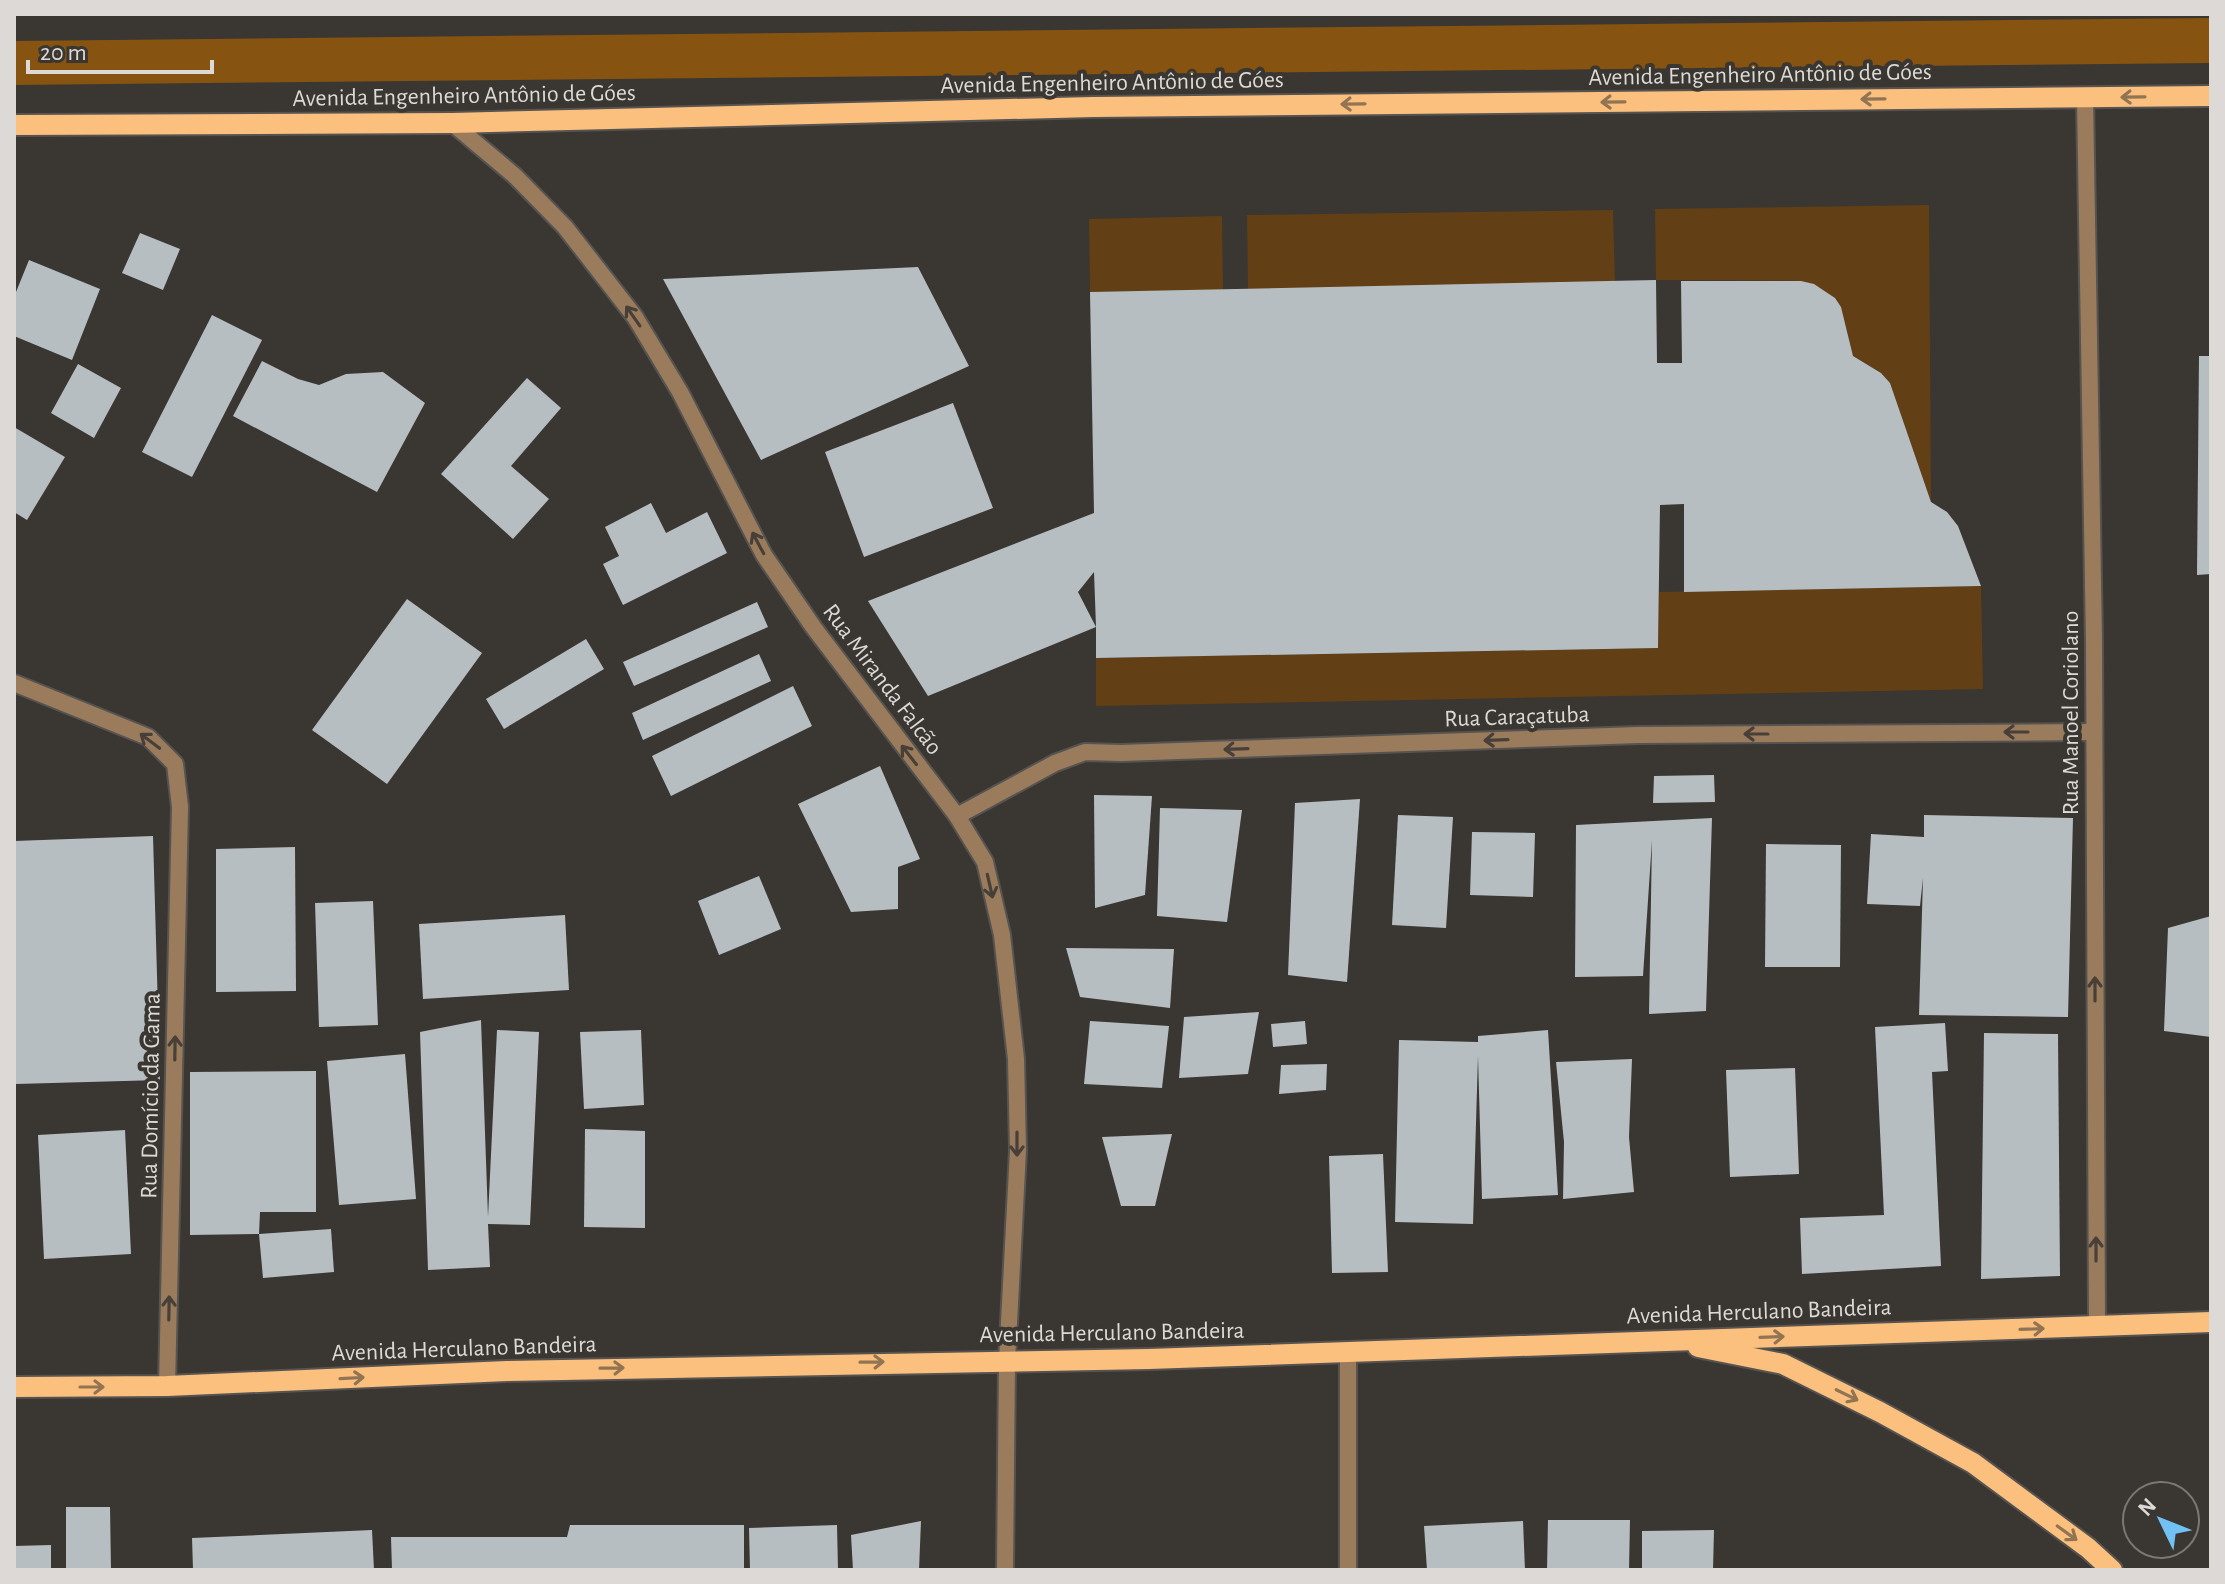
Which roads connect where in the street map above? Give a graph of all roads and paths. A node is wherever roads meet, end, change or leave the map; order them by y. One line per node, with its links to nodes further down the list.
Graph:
1 (2211, 96): 2 (main road, Avenida Engenheiro Antônio de Góes, one-way to 2)
2 (2085, 98): 3 (main road, Avenida Engenheiro Antônio de Góes, one-way to 3); 6 (street, Rua Manoel Coriolano)
3 (452, 123): 4 (main road, Avenida Engenheiro Antônio de Góes); 7 (street, Rua Miranda Falcão, one-way to 3)
4 (14, 125)
5 (14, 683): 13 (street, Rua Domício da Gama, one-way to 5)
6 (2094, 732): 7 (street, Rua Caraçatuba, one-way to 7); 9 (street, Rua Manoel Coriolano, one-way to 6)
7 (957, 816): 12 (street, Rua Miranda Falcão, one-way to 12)
8 (2211, 1322): 9 (main road, Avenida Herculano Bandeira)
9 (2097, 1327): 10 (main road, Avenida Herculano Bandeira, one-way to 9)
10 (1666, 1340): 11 (main road, Avenida Herculano Bandeira); 17 (main road, one-way to 17)
11 (1348, 1351): 12 (main road, Avenida Herculano Bandeira); 16 (street)
12 (1007, 1361): 13 (main road, Avenida Herculano Bandeira, one-way to 12); 15 (street, Rua Miranda Falcão)
13 (167, 1386): 14 (main road, Avenida Herculano Bandeira, one-way to 13)
14 (14, 1387)
15 (1005, 1570)
16 (1348, 1570)
17 (2112, 1570)

